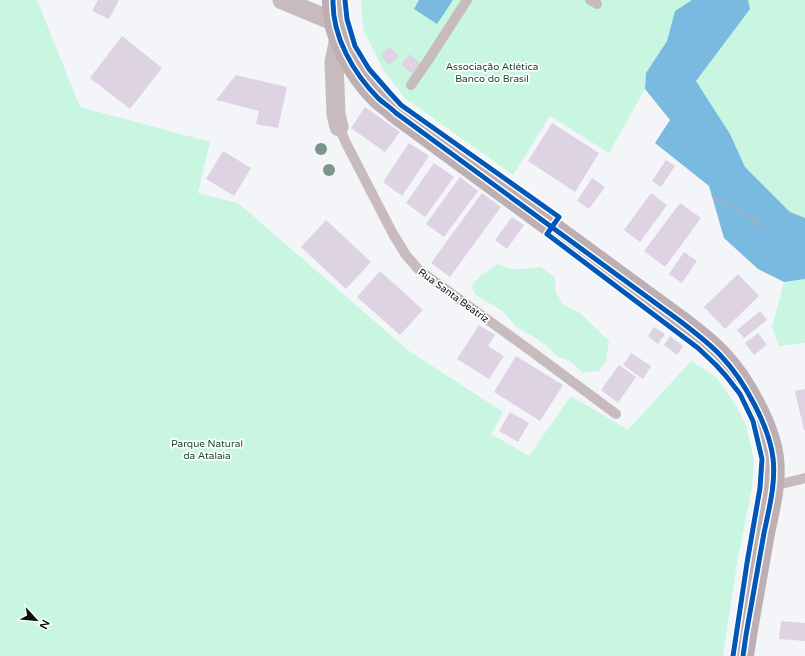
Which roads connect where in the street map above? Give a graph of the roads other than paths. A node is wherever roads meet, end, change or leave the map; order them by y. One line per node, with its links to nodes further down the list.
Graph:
1 (282, 0): 4 (street)
2 (333, 0): 4 (street)
3 (467, 0): 5 (lane)
4 (337, 30): 6 (street, Rua Santa Beatriz); 9 (street)
5 (411, 85)
6 (339, 127): 7 (lane, Rua Santa Beatriz)
7 (616, 414)
8 (805, 478): 9 (lane)
9 (773, 486): 10 (street)
10 (743, 656)

